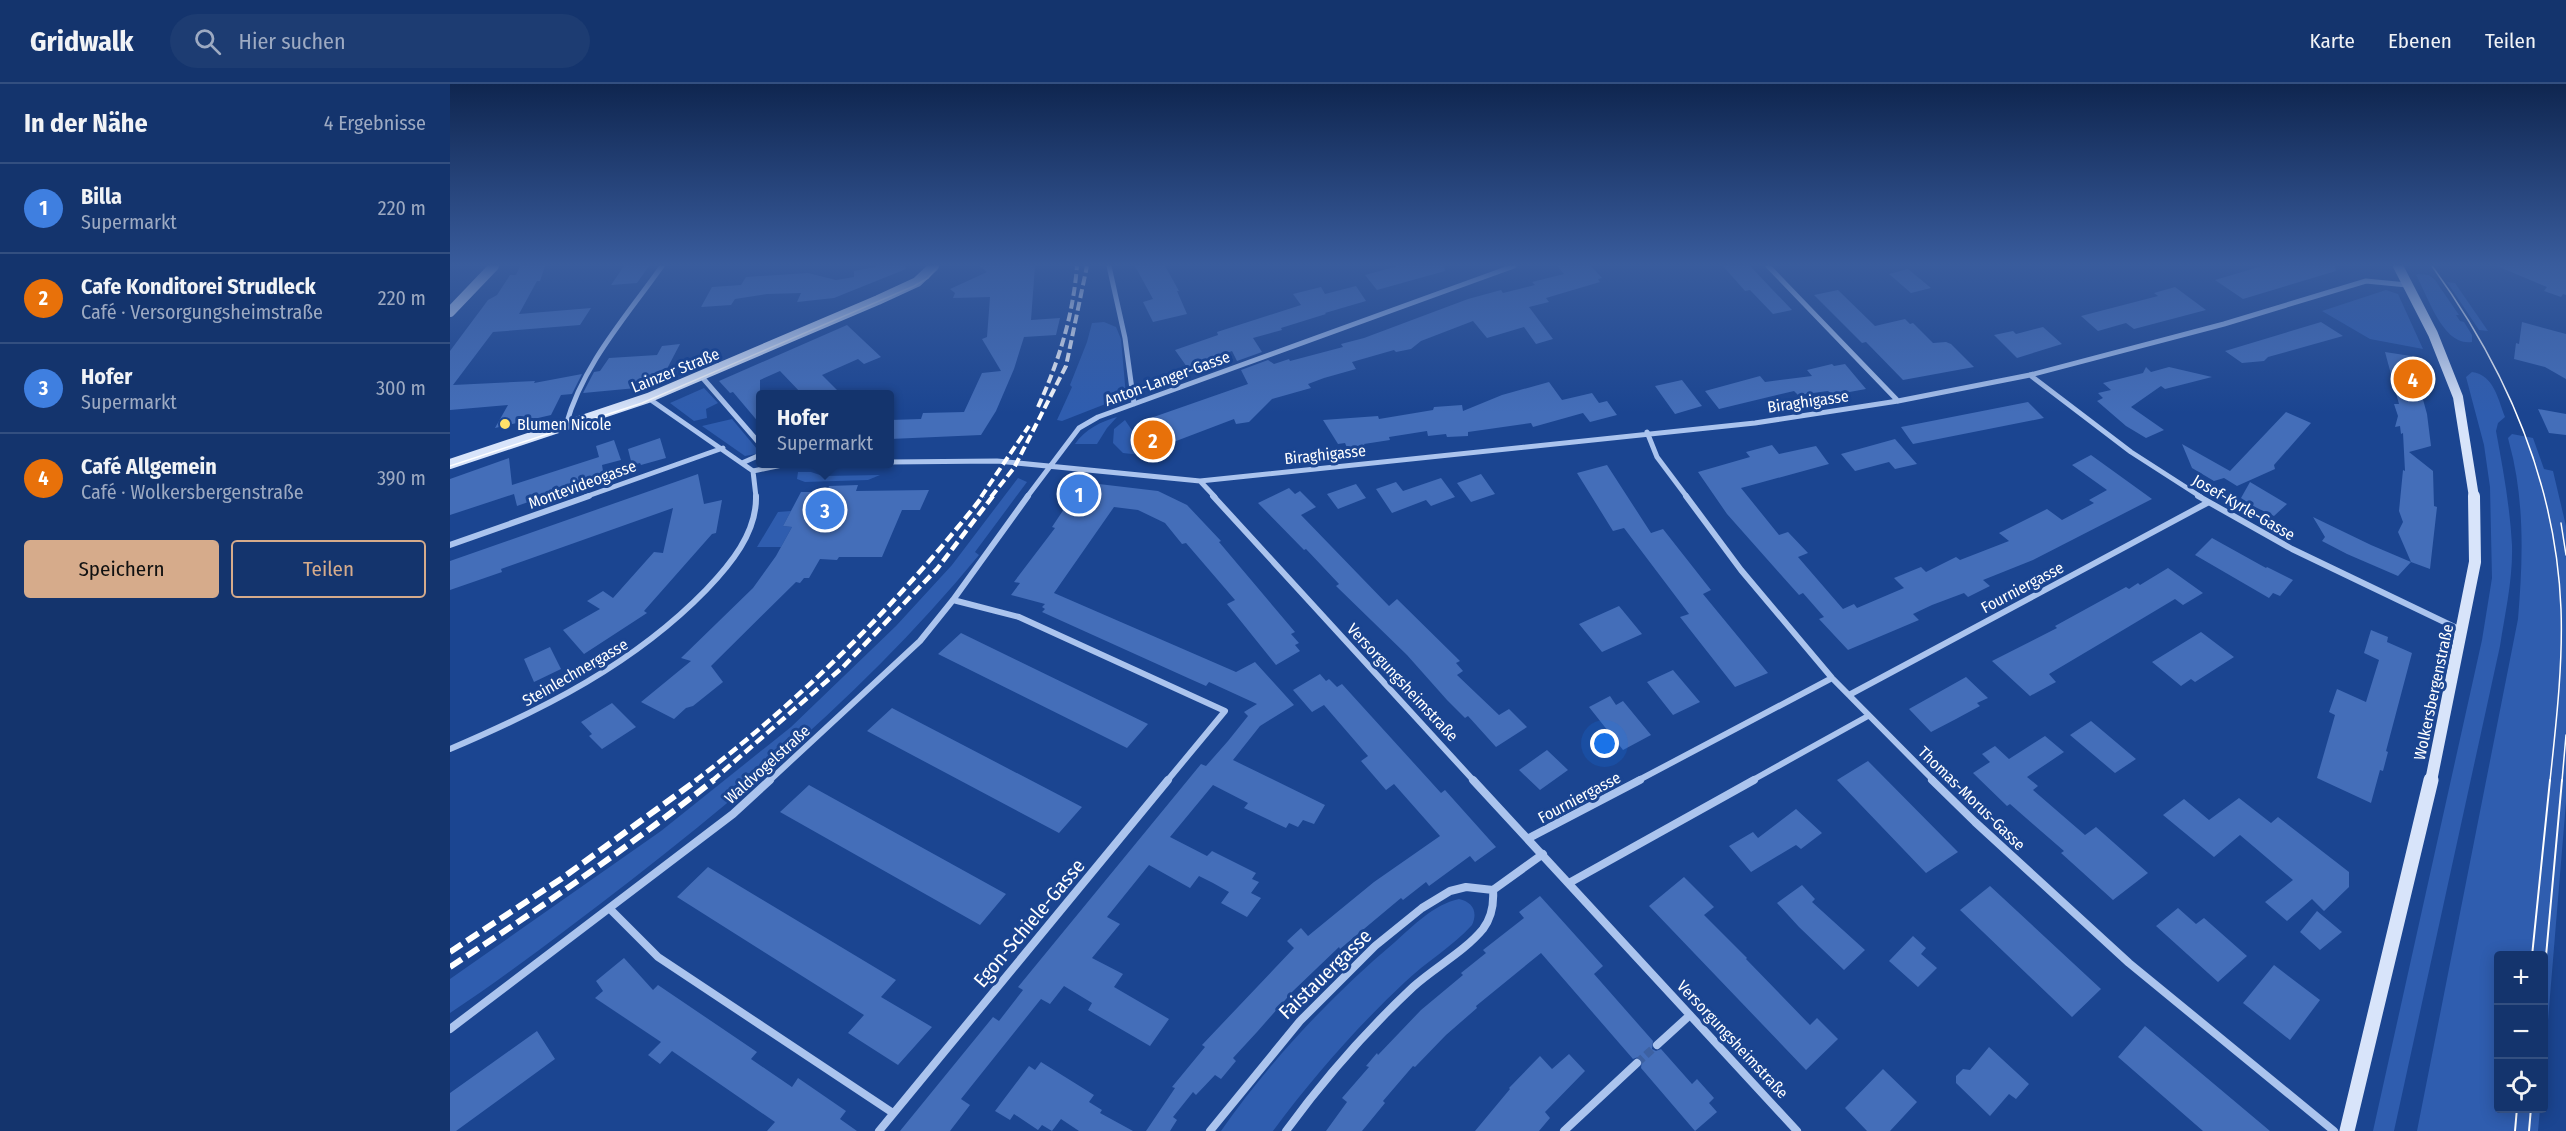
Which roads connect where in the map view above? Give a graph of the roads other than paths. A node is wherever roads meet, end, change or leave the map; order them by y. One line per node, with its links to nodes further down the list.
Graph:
1 (627, 315): 13 (street)
2 (841, 315): 9 (street, Lainzer Straße)
3 (1120, 315): 12 (street)
4 (1379, 315): 12 (street, Anton-Langer-Gasse)
5 (1815, 315): 11 (street)
6 (2255, 315): 8 (street, Biraghigasse)
7 (2423, 315): 28 (street, Wolkersbergenstraße)
8 (2030, 375): 11 (street, Biraghigasse); 25 (street, Josef-Kyrle-Gasse)
9 (701, 376): 10 (street, Lainzer Straße); 15 (street)
10 (648, 398): 13 (street, Lainzer Straße); 16 (street)
11 (1898, 401): 14 (street, Biraghigasse)
12 (1134, 404): 21 (street, Anton-Langer-Gasse)
13 (566, 426): 20 (street, Lainzer Straße)
14 (1647, 432): 24 (street, Biraghigasse); 29 (street, Thomas-Morus-Gasse)
15 (756, 439)
16 (723, 448): 19 (street); 26 (street, Montevideogasse)
17 (756, 457): 19 (street)
18 (894, 462): 21 (street)
19 (742, 463): 23 (street)
20 (450, 464)
21 (1050, 467): 24 (street); 27 (street, Waldvogelstraße)
22 (765, 468): 23 (street)
23 (753, 471): 32 (street, Steinlechnergasse)
24 (1200, 481): 33 (street, Versorgungsheimstraße)
25 (2207, 503): 28 (street, Josef-Kyrle-Gasse); 30 (street, Fourniergasse)
26 (450, 545)
27 (953, 600): 37 (street, Waldvogelstraße); 42 (street, Egon-Schiele-Gasse)
28 (2463, 632): 49 (street, Wolkersbergenstraße)
29 (1832, 678): 30 (street, Thomas-Morus-Gasse); 33 (street, Fourniergasse)
30 (1849, 695): 31 (street, Thomas-Morus-Gasse)
31 (1868, 716): 35 (street); 48 (street, Thomas-Morus-Gasse)
32 (450, 749)
33 (1529, 838): 34 (street, Versorgungsheimstraße)
34 (1543, 854): 35 (street, Versorgungsheimstraße); 36 (street)
35 (1569, 883): 38 (street, Versorgungsheimstraße)
36 (1493, 890): 44 (street, Faistauergasse); 45 (street)
37 (610, 909): 39 (street, Waldvogelstraße); 42 (street)
38 (1690, 1015): 40 (street); 47 (street, Versorgungsheimstraße)
39 (450, 1029)
40 (1657, 1045)
41 (1637, 1064): 46 (street)
42 (893, 1113): 43 (street)
43 (879, 1131)
44 (1209, 1131)
45 (1286, 1131)
46 (1564, 1131)
47 (1797, 1131)
48 (2334, 1131)
49 (2347, 1131)

